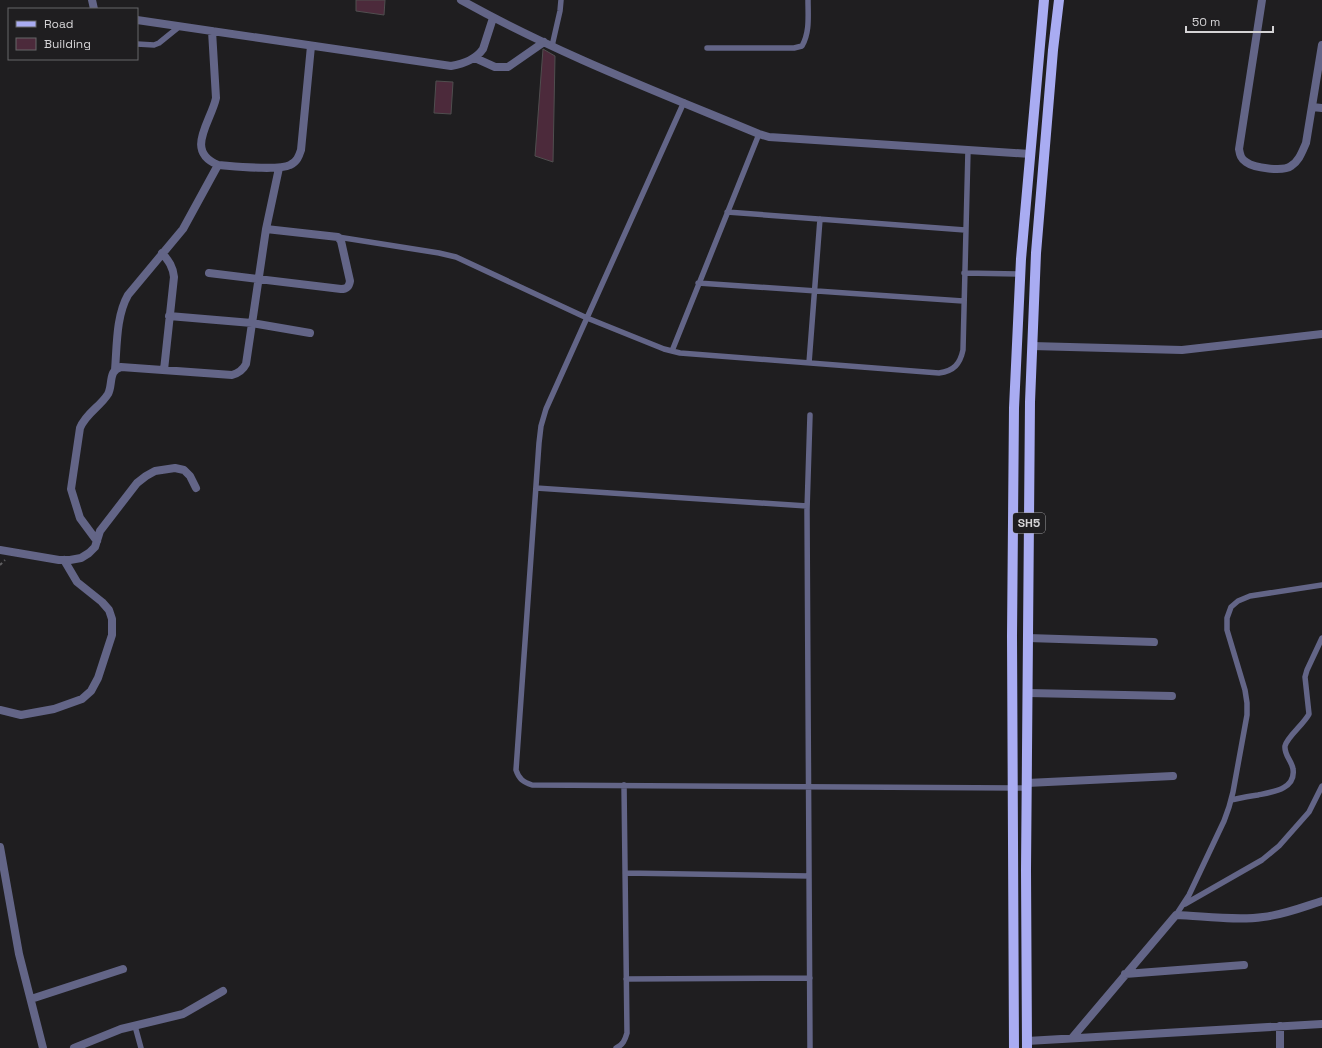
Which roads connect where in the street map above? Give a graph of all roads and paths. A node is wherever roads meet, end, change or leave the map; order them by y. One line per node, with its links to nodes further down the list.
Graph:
1 (461, 0): 7 (street)
2 (561, 0): 12 (lane)
3 (808, 0): 15 (lane)
4 (1044, 0): 22 (main road, SH5)
5 (1059, 0): 43 (main road, SH5)
6 (1262, 0): 18 (street)
7 (494, 18): 12 (street); 16 (street)
8 (138, 20): 9 (street)
9 (180, 26): 10 (street); 11 (lane)
10 (212, 31): 14 (street); 23 (street)
11 (138, 44)
12 (548, 44): 16 (street); 17 (street)
13 (1322, 45): 18 (street)
14 (311, 46): 16 (street); 24 (street)
15 (707, 48)
16 (474, 58)
17 (684, 102): 20 (street); 39 (lane)
18 (1312, 107): 19 (street)
19 (1322, 108)
20 (759, 134): 21 (street); 25 (lane)
21 (968, 150): 22 (street); 28 (lane)
22 (1030, 154): 33 (main road, SH5)
23 (218, 165): 24 (street); 30 (street)
24 (279, 168): 27 (street)
25 (727, 212): 26 (lane); 35 (lane)
26 (820, 219): 28 (lane); 36 (lane)
27 (266, 228): 29 (street); 34 (street)
28 (965, 230): 32 (lane)
29 (338, 237): 34 (street); 39 (lane)
30 (162, 253): 38 (street); 46 (street)
31 (209, 272): 34 (street)
32 (964, 273): 33 (lane); 37 (lane)
33 (1020, 274): 67 (main road, SH5)
34 (258, 279): 40 (street)
35 (698, 283): 36 (lane); 44 (lane)
36 (814, 292): 37 (lane); 45 (lane)
37 (963, 301): 45 (lane)
38 (170, 316): 40 (street); 47 (street)
39 (587, 318): 44 (lane); 50 (lane)
40 (252, 323): 41 (street); 47 (street)
41 (310, 334)
42 (1322, 334): 43 (street)
43 (1032, 346): 56 (main road, SH5)
44 (672, 351): 45 (lane)
45 (809, 363)
46 (115, 370): 47 (street); 52 (street)
47 (164, 370)
48 (810, 415): 51 (lane)
49 (196, 488): 52 (street)
50 (536, 488): 51 (lane); 63 (lane)
51 (807, 506): 65 (lane)
52 (97, 541): 54 (street)
53 (0, 550): 54 (street)
54 (64, 560): 61 (street)
55 (1322, 585): 68 (lane)
56 (1028, 638): 58 (street); 59 (main road, SH5)
57 (1322, 638): 68 (lane)
58 (1154, 642)
59 (1028, 693): 60 (street); 64 (main road, SH5)
60 (1172, 696)
61 (0, 710)
62 (1173, 776): 64 (street)
63 (624, 785): 65 (lane); 70 (lane)
64 (1027, 785): 67 (lane); 86 (main road, SH5)
65 (809, 786): 67 (lane); 71 (lane)
66 (1322, 786): 73 (lane)
67 (1013, 788): 92 (main road, SH5)
68 (1231, 800): 73 (lane)
69 (0, 847): 81 (street)
70 (625, 873): 71 (lane); 79 (lane)
71 (809, 876): 78 (lane)
72 (1322, 901): 74 (street)
73 (1183, 905): 74 (lane)
74 (1176, 915): 77 (street)
75 (1244, 965): 77 (street)
76 (123, 969): 81 (street)
77 (1125, 974): 85 (street)
78 (810, 978): 79 (lane); 91 (lane)
79 (626, 979): 90 (lane)
80 (223, 991): 83 (street)
81 (31, 999): 87 (street)
82 (1322, 1024): 84 (street)
83 (135, 1026): 88 (street); 89 (lane)
84 (1280, 1026): 85 (street); 93 (street)
85 (1072, 1038): 86 (street)
86 (1027, 1044)
87 (43, 1048)
88 (74, 1048)
89 (141, 1048)
90 (616, 1048)
91 (810, 1048)
92 (1014, 1048)
93 (1280, 1048)

